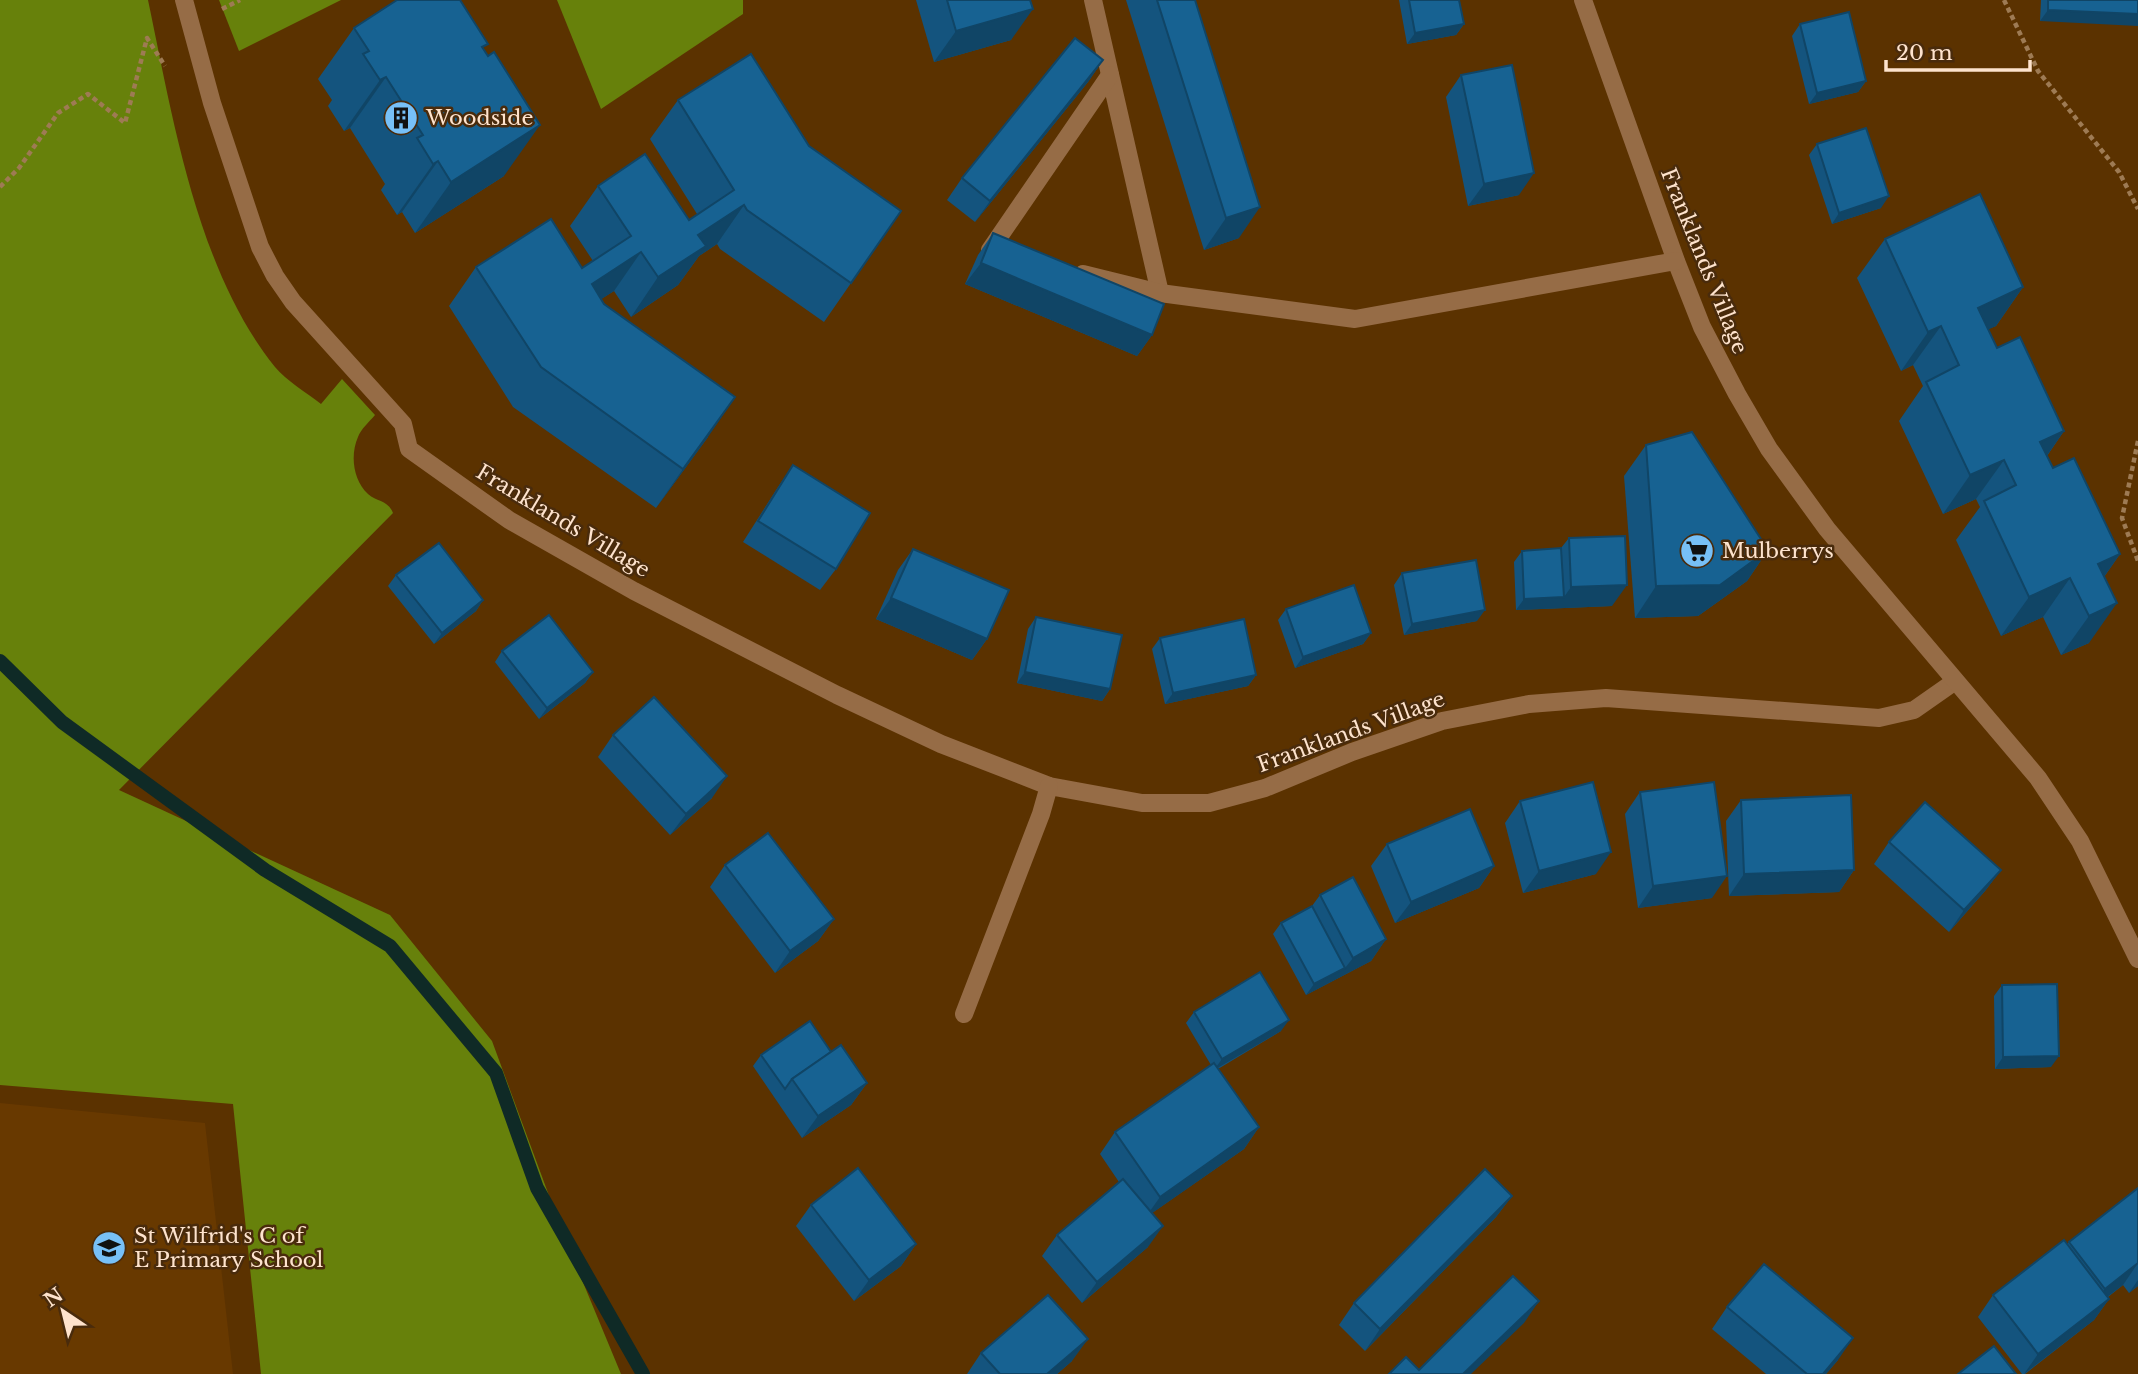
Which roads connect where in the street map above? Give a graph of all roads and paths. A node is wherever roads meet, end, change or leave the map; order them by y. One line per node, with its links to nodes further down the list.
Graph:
1 (184, 0): 16 (street, Franklands Village)
2 (1093, 0): 6 (street)
3 (1583, 0): 10 (street, Franklands Village)
4 (2004, 0): 8 (path)
5 (168, 71): 7 (path)
6 (1110, 75): 9 (street); 12 (street)
7 (0, 187)
8 (2138, 209)
9 (1016, 257)
10 (1676, 261): 12 (street); 15 (street, Franklands Village)
11 (1068, 270): 12 (street)
12 (1160, 293)
13 (2138, 441): 14 (path)
14 (2138, 561)
15 (1954, 682): 16 (street, Franklands Village); 17 (street, Franklands Village)
16 (1049, 786): 18 (street)
17 (2138, 959)
18 (964, 1014)

